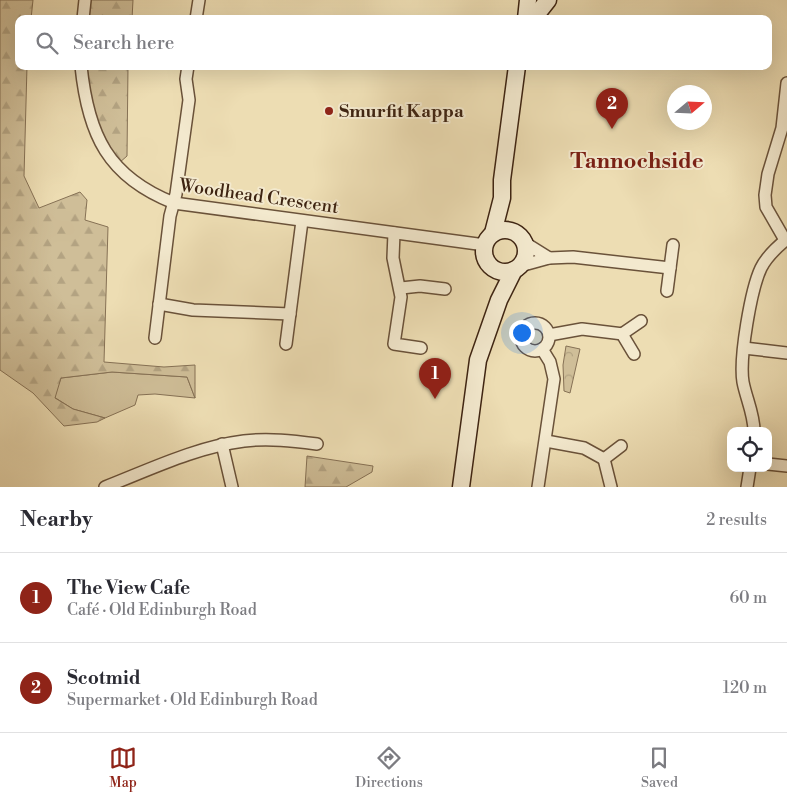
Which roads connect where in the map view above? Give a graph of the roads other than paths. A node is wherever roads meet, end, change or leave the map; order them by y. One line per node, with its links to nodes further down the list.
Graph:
1 (85, 0): 5 (street)
2 (199, 0): 6 (street)
3 (528, 0): 7 (main road)
4 (548, 0): 8 (main road)
5 (83, 15)
6 (197, 15)
7 (526, 15)
8 (536, 15)
9 (82, 70): 14 (street, Woodhead Crescent)
10 (187, 70): 14 (street)
11 (516, 70): 13 (main road)
12 (787, 83): 19 (street)
13 (502, 198): 17 (main road); 18 (main road)
14 (174, 203): 15 (street, Woodhead Crescent); 29 (street)
15 (302, 221): 16 (street, Woodhead Crescent); 30 (street)
16 (394, 233): 17 (street, Woodhead Crescent); 25 (street)
17 (489, 239): 18 (main road); 22 (main road)
18 (522, 239): 21 (street); 23 (main road)
19 (786, 240): 37 (street)
20 (673, 245): 24 (street)
21 (548, 258): 23 (street); 24 (street)
22 (492, 268): 23 (main road); 28 (main road)
23 (517, 268): 28 (main road)
24 (670, 268): 27 (street)
25 (401, 288): 26 (street); 36 (street)
26 (445, 289)
27 (667, 291)
28 (499, 300): 52 (main road)
29 (159, 304): 30 (street); 34 (street)
30 (290, 314): 35 (street)
31 (641, 320): 32 (street)
32 (622, 334): 33 (street); 40 (street)
33 (549, 335): 38 (street); 38 (street)
34 (156, 338)
35 (286, 344)
36 (421, 348)
37 (744, 348): 39 (street); 41 (street)
38 (542, 349): 42 (street)
39 (787, 353)
40 (634, 354)
41 (753, 427)
42 (546, 441): 46 (street); 53 (street)
43 (222, 444): 44 (street); 50 (street); 51 (street)
44 (317, 444)
45 (621, 446): 46 (street)
46 (604, 459): 54 (street)
47 (772, 464): 48 (street)
48 (787, 466)
49 (749, 472): 55 (street)
50 (105, 487)
51 (232, 487)
52 (461, 487)
53 (538, 487)
54 (611, 487)
55 (747, 487)

